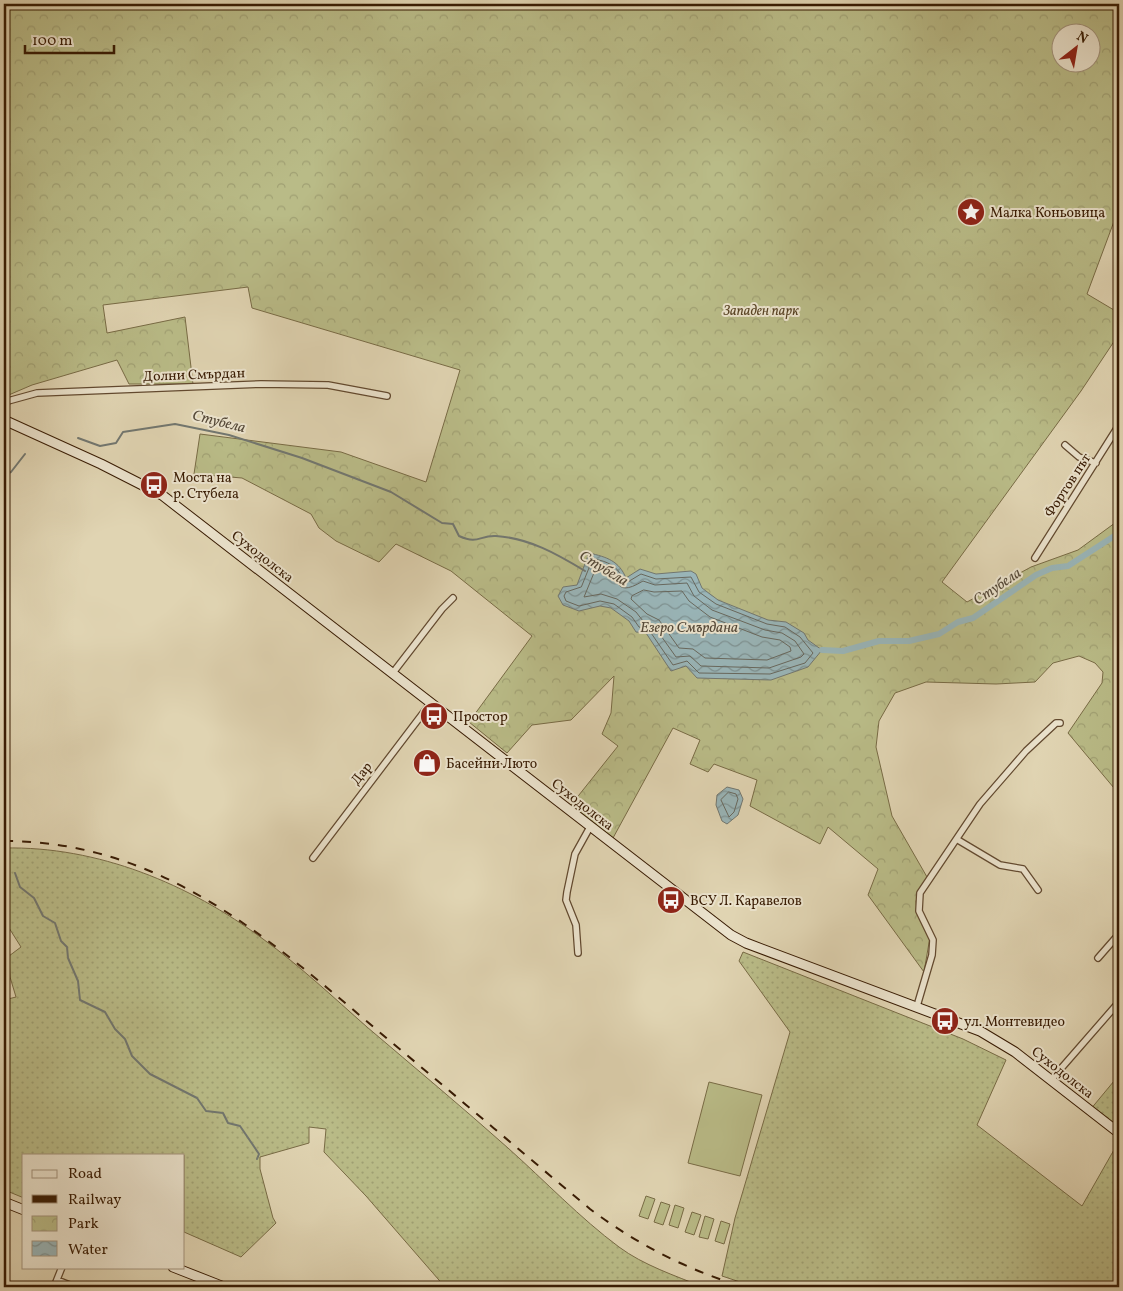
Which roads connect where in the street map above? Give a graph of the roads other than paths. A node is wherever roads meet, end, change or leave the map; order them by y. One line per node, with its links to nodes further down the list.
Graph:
1 (388, 396): 2 (street, Долни Смърдан)
2 (4, 406)
3 (4, 420): 9 (street, Суходолска)
4 (1119, 425): 6 (street, Фортов път)
5 (1066, 445): 6 (street)
6 (1096, 463): 7 (street, Фортов път)
7 (1035, 558)
8 (453, 598): 9 (street)
9 (392, 674): 10 (street, Суходолска)
10 (430, 704): 12 (street, Суходолска); 14 (street, Дар)
11 (1060, 723): 13 (street)
12 (590, 827): 17 (street); 20 (street, Суходолска)
13 (958, 840): 15 (street); 20 (street)
14 (312, 858)
15 (1038, 890)
16 (1119, 934): 18 (street)
17 (578, 952)
18 (1098, 958)
19 (1119, 1002): 21 (street)
20 (917, 1006): 21 (street, Суходолска)
21 (1051, 1080): 22 (street, Суходолска)
22 (1119, 1134)
23 (4, 1202): 24 (street)
24 (22, 1209)
25 (62, 1268): 27 (street)
26 (175, 1268): 28 (street)
27 (57, 1280): 29 (street); 30 (street)
28 (220, 1286)
29 (54, 1287)
30 (75, 1287)

